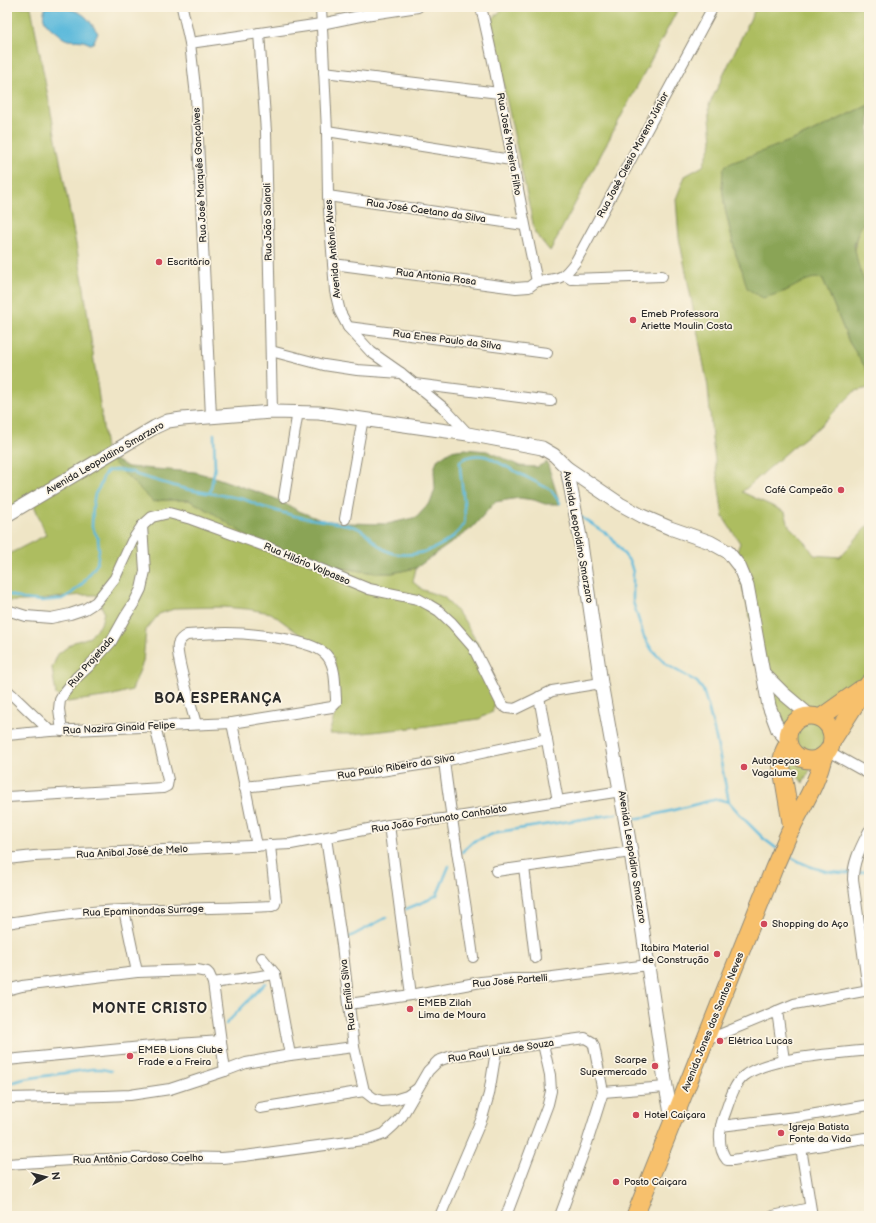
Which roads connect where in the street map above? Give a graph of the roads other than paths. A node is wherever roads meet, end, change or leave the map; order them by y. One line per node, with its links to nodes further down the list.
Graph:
1 (182, 7): 8 (street, Rua José Marquês Gonçalves)
2 (321, 7): 6 (street, Avenida Antônio Alves)
3 (418, 7): 6 (street)
4 (481, 7): 10 (street, Rua José Moreira Filho)
5 (713, 7): 16 (street, Rua José Clesio Moreno Júnior)
6 (321, 24): 7 (street); 9 (street, Avenida Antônio Alves)
7 (259, 33): 8 (street); 20 (street, Rua João Salaroli)
8 (190, 43): 27 (street, Rua José Marquês Gonçalves)
9 (324, 72): 10 (street); 11 (street, Avenida Antônio Alves)
10 (499, 93): 12 (street, Rua José Moreira Filho)
11 (327, 131): 12 (street); 13 (street, Avenida Antônio Alves)
12 (511, 160): 14 (street, Rua José Moreira Filho)
13 (328, 196): 14 (street, Rua José Caetano da Silva); 15 (street, Avenida Antônio Alves)
14 (524, 225): 18 (street, Rua José Moreira Filho)
15 (333, 264): 18 (street, Rua Antonia Rosa); 19 (street, Avenida Antônio Alves)
16 (565, 275): 17 (street); 18 (street)
17 (662, 276)
18 (537, 281)
19 (348, 327): 21 (street, Rua Enes Paulo da Silva); 22 (street, Avenida Antônio Alves)
20 (271, 351): 22 (street); 25 (street, Rua João Salaroli)
21 (547, 353)
22 (401, 373): 23 (street, Avenida Antônio Alves)
23 (415, 384): 24 (street); 29 (street, Avenida Antônio Alves)
24 (551, 401)
25 (272, 412): 26 (street, Avenida Leopoldino Smarzaro); 27 (street, Avenida Leopoldino Smarzaro)
26 (298, 412): 28 (street, Avenida Leopoldino Smarzaro); 31 (street)
27 (211, 416): 32 (street, Avenida Leopoldino Smarzaro)
28 (363, 418): 29 (street, Avenida Leopoldino Smarzaro); 33 (street)
29 (468, 434): 30 (street, Avenida Leopoldino Smarzaro)
30 (567, 468): 36 (street); 37 (street, Avenida Leopoldino Smarzaro)
31 (284, 497)
32 (7, 515)
33 (345, 520)
34 (142, 526): 35 (street, Rua Hilário Volpasso); 40 (street, Rua Hilário Volpasso); 46 (street, Rua Projetada)
35 (7, 610)
36 (764, 674): 41 (street); 49 (street)
37 (601, 683): 40 (street, Rua Hilário Volpasso); 54 (street, Avenida Leopoldino Smarzaro)
38 (869, 684): 41 (highway, Avenida Jones dos Santos Neves); 50 (highway, Avenida Jones dos Santos Neves)
39 (7, 690): 45 (street)
40 (539, 697): 48 (street)
41 (815, 717): 49 (highway, Avenida Jones dos Santos Neves); 50 (highway)
42 (232, 723): 43 (street, Rua Nazira Ginaid Felipe); 43 (street, Rua Nazira Ginaid Felipe); 53 (street)
43 (196, 724): 44 (street, Rua Nazira Ginaid Felipe)
44 (155, 726): 46 (street, Rua Nazira Ginaid Felipe); 55 (street)
45 (50, 731): 46 (street, Rua Nazira Ginaid Felipe); 47 (street, Rua Nazira Ginaid Felipe)
46 (62, 731)
47 (7, 735)
48 (547, 739): 51 (street, Rua Paulo Ribeiro da Silva); 56 (street)
49 (788, 742): 50 (highway); 60 (highway, Avenida Jones dos Santos Neves)
50 (828, 749): 52 (street); 60 (highway, Avenida Jones dos Santos Neves)
51 (444, 761): 53 (street, Rua Paulo Ribeiro da Silva); 57 (street)
52 (869, 774)
53 (244, 786): 62 (street)
54 (621, 791): 56 (street, Rua João Fortunato Canholato); 64 (street, Avenida Leopoldino Smarzaro)
55 (7, 797)
56 (558, 801): 57 (street, Rua João Fortunato Canholato)
57 (451, 818): 58 (street, Rua João Fortunato Canholato); 70 (street)
58 (389, 826): 61 (street, Rua João Fortunato Canholato); 79 (street)
59 (869, 831): 78 (street)
60 (789, 835): 82 (highway, Avenida Jones dos Santos Neves)
61 (326, 838): 63 (street, Rua João Fortunato Canholato); 80 (street, Rua Emília Silva)
62 (257, 846): 63 (street, Rua João Fortunato Canholato); 65 (street, Rua Anibal José de Melo)
63 (270, 846): 68 (street, Rua Epaminondas Surrage)
64 (631, 852): 66 (street); 73 (street, Avenida Leopoldino Smarzaro)
65 (7, 859)
66 (524, 867): 67 (street); 72 (street)
67 (496, 871)
68 (124, 910): 69 (street, Rua Epaminondas Surrage); 74 (street)
69 (7, 923)
70 (473, 957)
71 (262, 958): 75 (street)
72 (535, 958)
73 (648, 965): 79 (street, Rua José Partelli); 92 (street, Avenida Leopoldino Smarzaro)
74 (137, 972): 76 (street); 77 (street)
75 (275, 974): 76 (street); 88 (street)
76 (213, 983): 83 (street)
77 (7, 990)
78 (869, 990): 81 (street)
79 (411, 995): 80 (street, Rua José Partelli)
80 (349, 1004): 85 (street, Rua Emília Silva)
81 (777, 1011): 82 (street); 90 (street)
82 (707, 1040): 99 (highway, Avenida Jones dos Santos Neves)
83 (221, 1041): 89 (street); 91 (street)
84 (543, 1044): 87 (street, Rua Raul Luiz de Souza); 95 (street, Rua Raul Luiz de Souza); 107 (street)
85 (354, 1047): 88 (street); 94 (street, Rua Emília Silva)
86 (869, 1050): 90 (street)
87 (496, 1051): 93 (street, Rua Raul Luiz de Souza); 106 (street)
88 (290, 1055): 91 (street)
89 (7, 1060)
90 (784, 1060): 100 (street)
91 (225, 1072): 96 (street)
92 (666, 1087): 95 (street); 99 (street, Avenida Leopoldino Smarzaro)
93 (419, 1088): 94 (street); 103 (street, Rua Raul Luiz de Souza)
94 (364, 1091): 98 (street)
95 (603, 1092): 108 (street)
96 (7, 1098)
97 (869, 1105): 100 (street)
98 (260, 1108)
99 (673, 1124): 109 (highway, Avenida Jones dos Santos Neves)
100 (721, 1126): 102 (street)
101 (869, 1140): 102 (street)
102 (801, 1148): 105 (street)
103 (244, 1156): 104 (street, Rua Antônio Cardoso Coelho)
104 (7, 1164)
105 (811, 1212): 110 (street)
106 (440, 1216)
107 (506, 1216)
108 (560, 1216)
109 (635, 1216)
110 (773, 1216)

